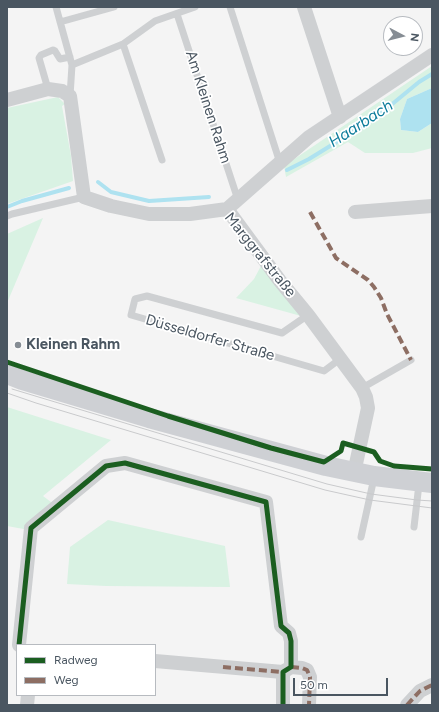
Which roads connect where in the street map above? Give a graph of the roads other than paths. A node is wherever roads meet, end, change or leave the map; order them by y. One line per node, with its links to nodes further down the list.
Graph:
1 (56, 7): 7 (lane)
2 (114, 7): 7 (lane)
3 (195, 7): 6 (lane)
4 (230, 7): 17 (lane)
5 (304, 7): 15 (street)
6 (177, 14): 8 (lane); 19 (lane, Am Kleinen Rahm)
7 (60, 22): 10 (lane)
8 (122, 44): 11 (lane); 16 (lane)
9 (432, 55): 15 (street)
10 (70, 57): 11 (lane); 12 (lane)
11 (72, 65): 13 (lane)
12 (48, 89): 13 (street); 14 (street)
13 (70, 96): 18 (street)
14 (7, 100)
15 (340, 117): 17 (street)
16 (162, 160)
17 (280, 163): 19 (street)
18 (84, 197): 21 (street, Marggrafstraße); 23 (lane)
19 (238, 200): 21 (street)
20 (432, 206): 22 (street)
21 (227, 209): 24 (street, Marggrafstraße)
22 (355, 212)
23 (7, 216)
24 (308, 315): 25 (street, Marggrafstraße); 25 (lane, Düsseldorfer Straße)
25 (340, 359): 28 (street, Marggrafstraße)
26 (411, 360): 28 (lane)
27 (7, 374): 29 (main road)
28 (362, 388): 29 (street, Marggrafstraße)
29 (354, 473): 30 (main road)
30 (374, 476): 31 (main road); 33 (lane)
31 (425, 482): 32 (lane)
32 (414, 527)
33 (361, 537)
34 (19, 644): 36 (street)
35 (156, 661): 36 (street)
36 (287, 670): 38 (street); 39 (street)
37 (432, 685): 40 (street)
38 (283, 705)
39 (309, 705)
40 (407, 705)

